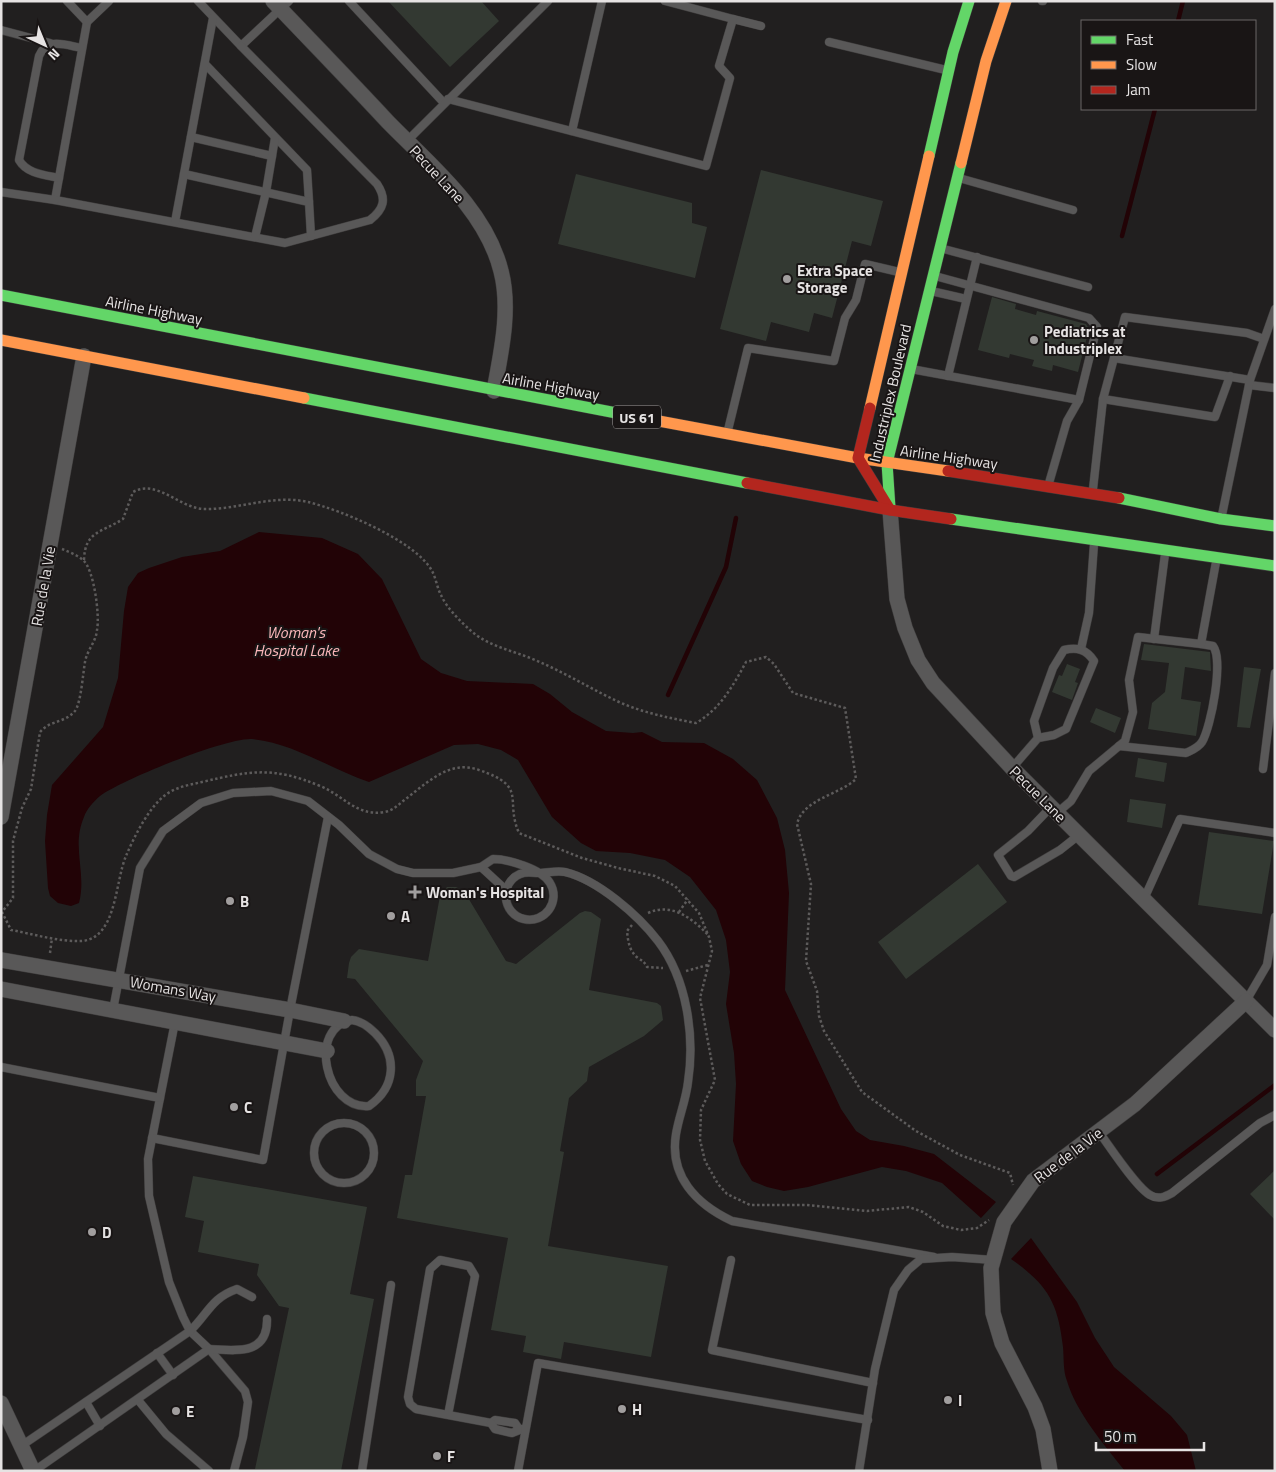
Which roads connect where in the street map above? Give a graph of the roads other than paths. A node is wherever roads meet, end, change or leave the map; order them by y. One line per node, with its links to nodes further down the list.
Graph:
1 (67, 1): 13 (lane)
2 (109, 1): 13 (lane)
3 (198, 1): 11 (lane)
4 (349, 1): 22 (lane)
5 (548, 1): 22 (lane)
6 (602, 1): 23 (lane)
7 (665, 1): 12 (lane)
8 (970, 1): 21 (main road, Industriplex Boulevard)
9 (1006, 1): 29 (main road, Industriplex Boulevard)
10 (280, 4): 18 (lane); 26 (street, Pecue Lane)
11 (213, 18): 18 (lane); 20 (lane)
12 (732, 19): 14 (lane); 23 (lane)
13 (87, 22): 19 (lane)
14 (761, 26)
15 (1, 30): 17 (lane)
16 (829, 42): 21 (lane)
17 (50, 43): 19 (lane); 30 (lane)
18 (241, 46): 37 (lane)
19 (82, 48): 30 (lane)
20 (205, 64): 24 (lane); 25 (lane)
21 (948, 70): 41 (main road, Industriplex Boulevard)
22 (446, 101): 23 (lane); 26 (lane)
23 (572, 131)
24 (191, 137): 27 (lane); 28 (lane)
25 (275, 138): 27 (lane); 34 (lane)
26 (407, 141): 58 (street, Pecue Lane)
27 (272, 156): 32 (lane)
28 (184, 174): 32 (lane); 36 (lane)
29 (957, 177): 35 (lane); 39 (main road, Industriplex Boulevard)
30 (58, 178): 33 (lane)
31 (1, 192): 33 (lane)
32 (266, 192): 34 (lane); 38 (lane)
33 (54, 200): 36 (lane)
34 (309, 202): 37 (lane)
35 (1073, 210)
36 (175, 222): 38 (lane)
37 (311, 236): 38 (lane)
38 (255, 237)
39 (940, 248): 40 (lane); 42 (main road, Industriplex Boulevard)
40 (977, 258): 43 (lane); 44 (lane)
41 (901, 273): 61 (lane); 62 (main road, Industriplex Boulevard)
42 (933, 275): 43 (lane); 45 (main road, Industriplex Boulevard)
43 (969, 286): 47 (lane); 60 (lane)
44 (1088, 287)
45 (929, 291): 47 (lane); 53 (main road, Industriplex Boulevard)
46 (1, 295): 58 (main road, Airline Highway / US 61)
47 (966, 299): 54 (lane)
48 (1275, 309): 50 (lane)
49 (1, 340): 51 (main road)
50 (1264, 340): 52 (lane); 56 (lane)
51 (84, 356): 66 (main road); 79 (street, Rue de la Vie)
52 (1114, 358): 55 (lane); 59 (lane)
53 (910, 369): 54 (lane); 63 (main road, Industriplex Boulevard)
54 (948, 376): 60 (lane)
55 (1230, 376): 56 (lane); 59 (lane)
56 (1250, 382): 57 (lane); 67 (lane)
57 (1275, 388)
58 (494, 391): 61 (main road, Airline Highway / US 61)
59 (1103, 399): 65 (lane)
60 (1079, 400): 64 (lane)
61 (727, 434): 62 (main road, Airline Highway / US 61)
62 (858, 458): 63 (main road, Airline Highway / US 61); 66 (main road, Industriplex Boulevard)
63 (887, 463): 64 (main road, Airline Highway / US 61); 66 (main road, Industriplex Boulevard)
64 (1048, 487): 65 (main road, Airline Highway / US 61)
65 (1092, 494): 67 (main road, Airline Highway / US 61)
66 (890, 510): 69 (main road); 80 (street, Pecue Lane)
67 (1221, 519): 68 (main road, Airline Highway / US 61)
68 (1275, 526)
69 (1094, 540): 70 (main road); 75 (lane)
70 (1166, 550): 71 (main road); 73 (lane)
71 (1216, 557): 72 (main road); 74 (lane)
72 (1275, 566)
73 (1154, 639): 74 (lane); 78 (lane)
74 (1201, 644): 78 (lane)
75 (1081, 649): 77 (lane); 77 (lane)
76 (1275, 673): 81 (lane)
77 (1038, 738): 80 (lane)
78 (1119, 746): 82 (lane)
79 (6, 765): 83 (street, Rue de la Vie)
80 (1012, 768): 82 (street, Pecue Lane)
81 (1263, 769)
82 (1054, 810): 86 (street, Pecue Lane); 86 (lane)
83 (1, 817)
84 (328, 817): 87 (lane); 93 (lane); 97 (lane)
85 (1275, 833): 90 (lane)
86 (1079, 835): 90 (street, Pecue Lane)
87 (481, 867): 88 (lane); 89 (lane)
88 (537, 873): 89 (lane); 89 (lane); 109 (lane)
89 (506, 890)
90 (1144, 899): 95 (street, Pecue Lane)
91 (1275, 917): 95 (lane)
92 (1, 960): 93 (street, Womans Way)
93 (118, 980): 96 (lane); 97 (street, Womans Way)
94 (1, 989): 96 (street, Womans Way)
95 (1246, 1001): 100 (street, Pecue Lane); 106 (street, Rue de la Vie)
96 (113, 1010): 99 (street, Womans Way)
97 (290, 1010): 98 (street, Womans Way); 101 (lane)
98 (344, 1021): 102 (lane); 102 (lane)
99 (175, 1022): 101 (street, Womans Way); 104 (lane)
100 (1275, 1030)
101 (285, 1043): 102 (street, Womans Way); 107 (lane)
102 (327, 1051)
103 (1, 1067): 104 (lane)
104 (160, 1098): 107 (lane)
105 (1275, 1115): 106 (lane)
106 (1099, 1132): 111 (street, Rue de la Vie)
107 (152, 1138): 115 (lane)
108 (370, 1139): 108 (lane)
109 (934, 1257): 111 (lane); 119 (lane)
110 (730, 1260): 119 (lane)
111 (993, 1260): 134 (street, Rue de la Vie)
112 (391, 1285): 131 (lane)
113 (252, 1297): 115 (lane)
114 (268, 1320): 116 (lane)
115 (190, 1332): 116 (lane); 117 (lane)
116 (209, 1349): 118 (lane); 130 (lane)
117 (158, 1353): 118 (lane); 121 (lane)
118 (172, 1376): 120 (lane)
119 (873, 1383): 124 (lane)
120 (138, 1400): 125 (lane); 129 (lane)
121 (86, 1402): 125 (lane); 127 (lane)
122 (1, 1403): 127 (street)
123 (448, 1415): 123 (lane); 126 (lane)
124 (868, 1420): 126 (lane); 133 (lane)
125 (100, 1426): 128 (lane)
126 (522, 1430): 132 (lane)
127 (21, 1446): 128 (street)
128 (34, 1471)
129 (209, 1471)
130 (234, 1471)
131 (362, 1471)
132 (518, 1471)
133 (859, 1471)
134 (1050, 1471)

